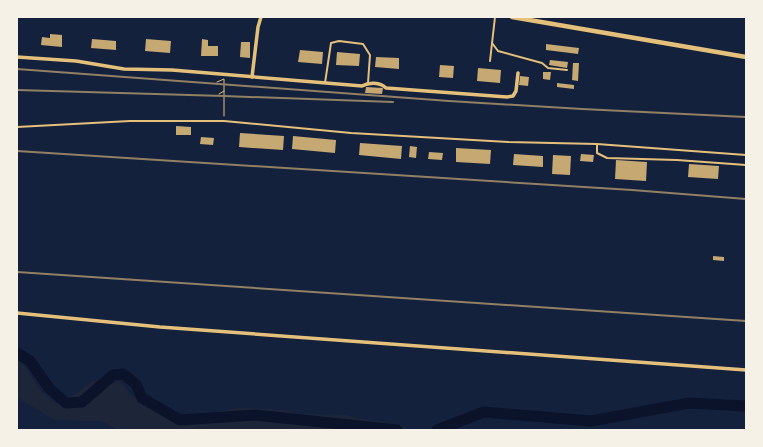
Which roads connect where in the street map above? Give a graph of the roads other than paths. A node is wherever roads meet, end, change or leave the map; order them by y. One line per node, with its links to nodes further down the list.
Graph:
1 (260, 17): 10 (street)
2 (495, 17): 4 (lane)
3 (512, 17): 6 (street)
4 (492, 43): 7 (lane); 8 (lane)
5 (17, 57): 10 (street)
6 (746, 57)
7 (490, 61)
8 (567, 70)
9 (518, 73): 12 (street)
10 (252, 76): 11 (street)
11 (325, 83): 12 (street); 12 (lane)
12 (368, 83)
13 (17, 126): 14 (lane)
14 (597, 144): 15 (lane); 16 (lane)
15 (746, 155)
16 (746, 165)
17 (17, 313): 18 (street)
18 (746, 370)

